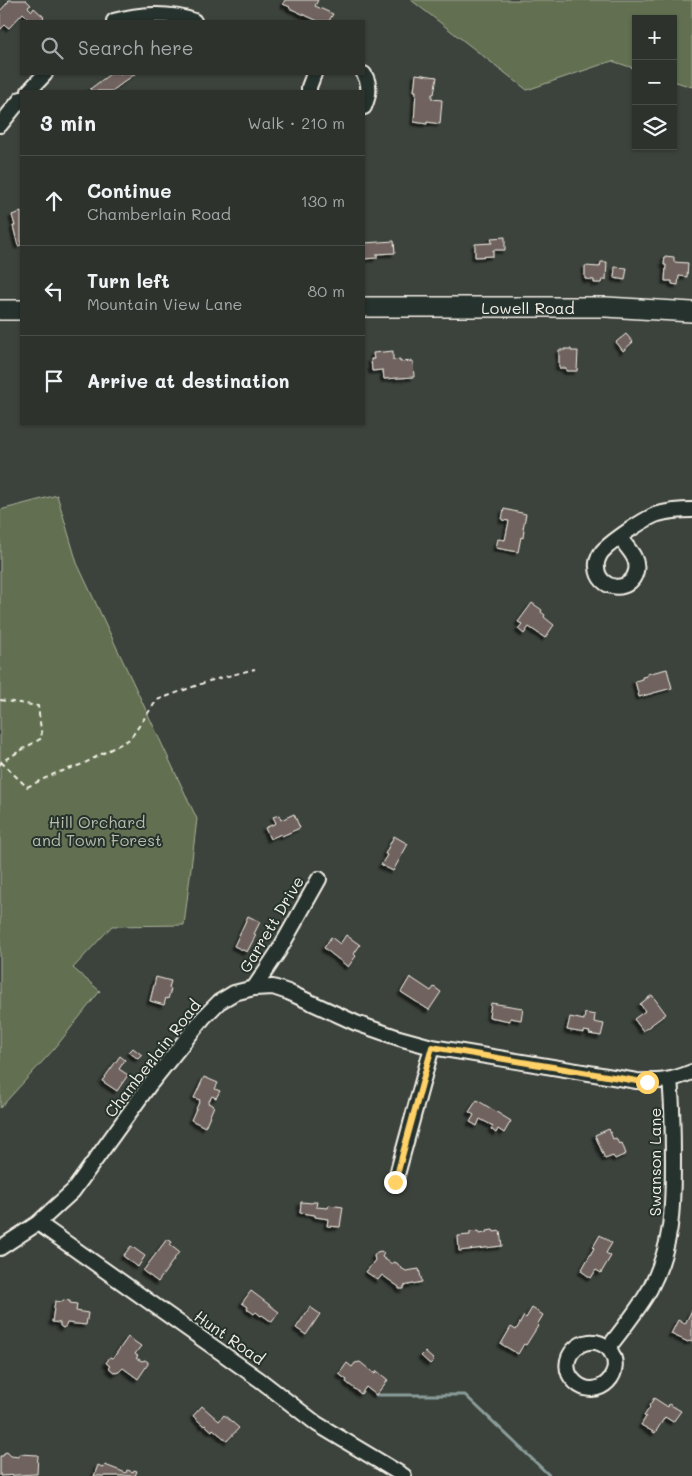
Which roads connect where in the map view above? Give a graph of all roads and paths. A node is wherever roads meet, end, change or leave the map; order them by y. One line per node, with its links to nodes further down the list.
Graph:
1 (118, 20): 2 (street)
2 (188, 20)
3 (44, 75): 5 (street)
4 (365, 75): 7 (street)
5 (30, 90)
6 (20, 100): 8 (street)
7 (365, 106)
8 (0, 125)
9 (365, 307): 12 (street, Lowell Road)
10 (0, 310): 11 (street)
11 (20, 310)
12 (692, 312)
13 (692, 510): 14 (street)
14 (620, 538)
15 (254, 668): 17 (path)
16 (0, 700): 17 (path)
17 (1, 764)
18 (319, 879): 19 (street, Garrett Drive)
19 (254, 988): 20 (street, Chamberlain Road); 24 (street, Chamberlain Road)
20 (432, 1047): 22 (street, Chamberlain Road); 23 (street)
21 (692, 1072): 22 (street, Chamberlain Road)
22 (670, 1080): 26 (street, Swanson Lane)
23 (395, 1182)
24 (38, 1222): 25 (street, Chamberlain Road); 27 (street, Hunt Road)
25 (0, 1248)
26 (608, 1348)
27 (404, 1476)

